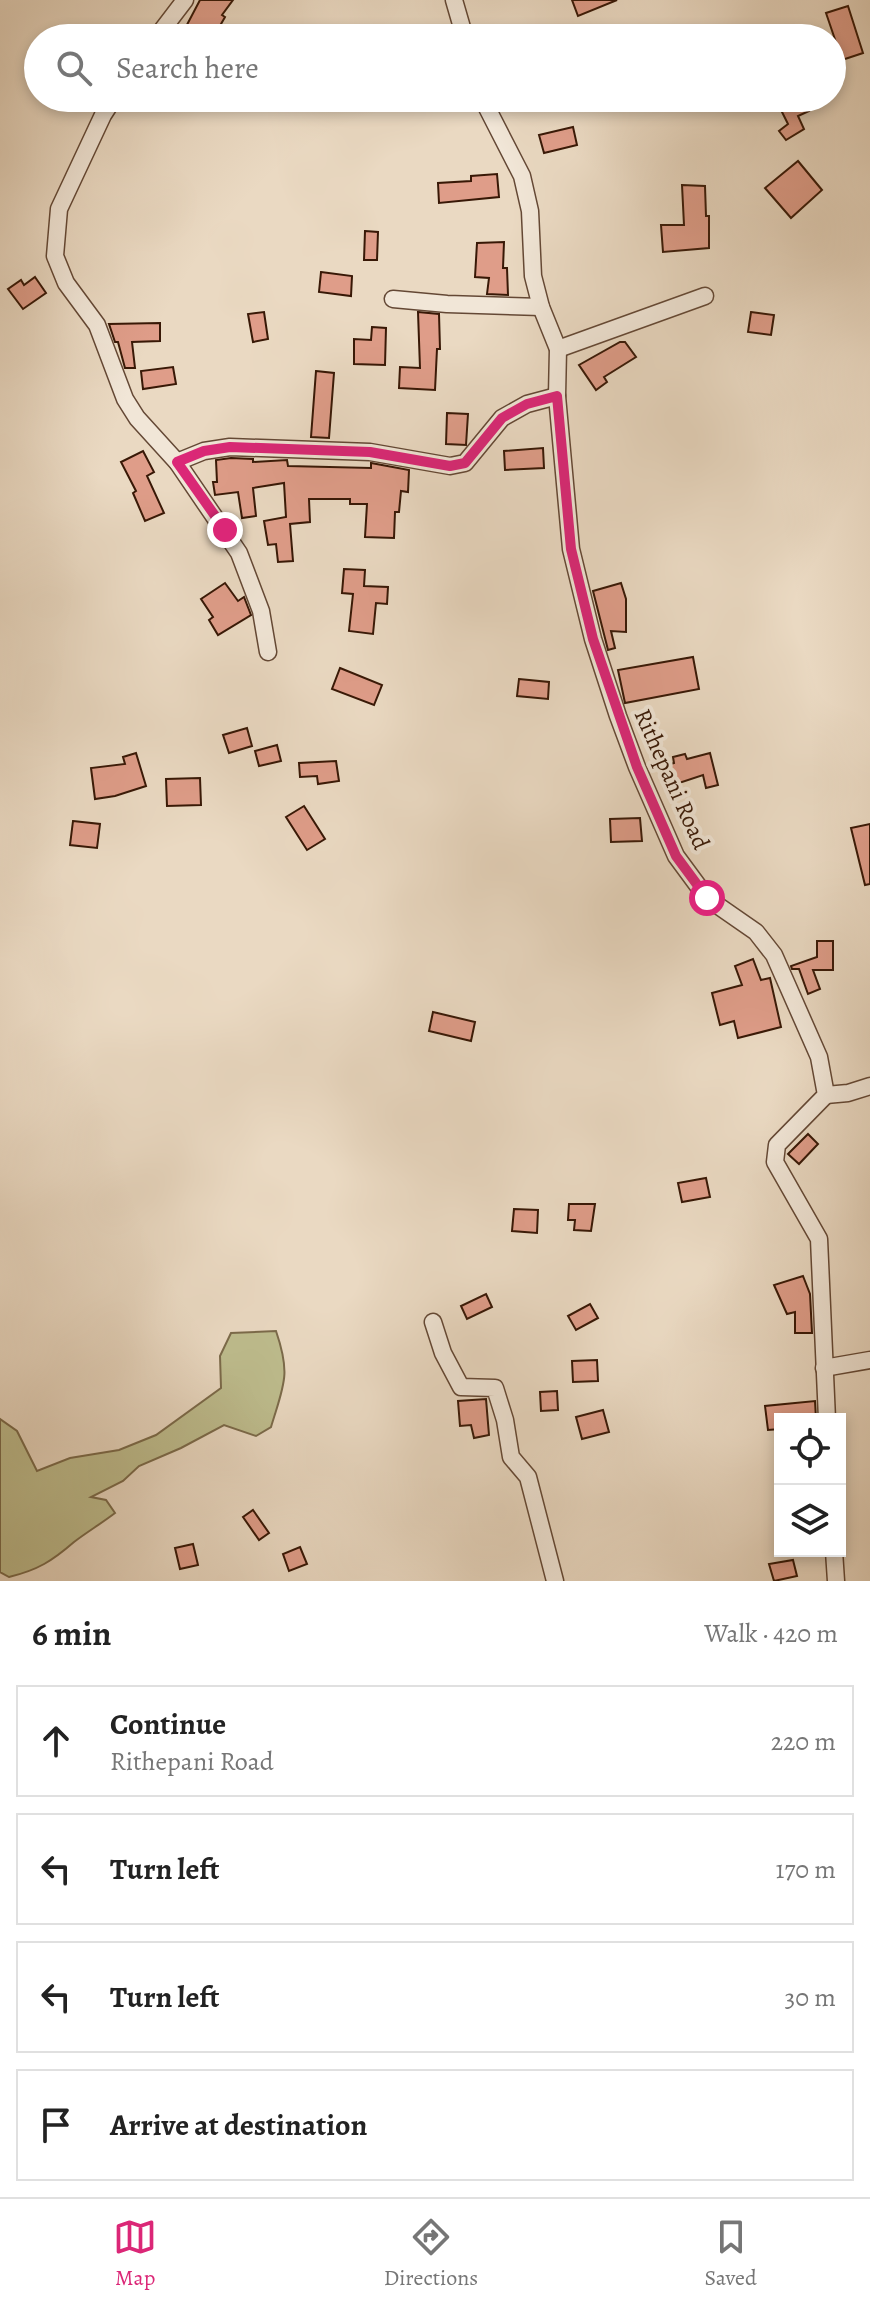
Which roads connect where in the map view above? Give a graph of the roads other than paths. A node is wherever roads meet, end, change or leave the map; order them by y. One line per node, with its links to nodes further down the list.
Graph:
1 (185, 0): 3 (street)
2 (454, 0): 4 (street)
3 (167, 24)
4 (461, 24)
5 (105, 112): 12 (street)
6 (489, 112): 9 (street, Rithepani Road)
7 (705, 296): 10 (street)
8 (393, 299): 9 (street)
9 (541, 307): 10 (street, Rithepani Road)
10 (558, 349): 11 (street, Rithepani Road)
11 (557, 396): 12 (street); 15 (street, Rithepani Road)
12 (177, 462): 13 (street)
13 (268, 652)
14 (870, 1086): 15 (street)
15 (826, 1095): 18 (street)
16 (433, 1322): 21 (street)
17 (870, 1360): 18 (street)
18 (824, 1368): 19 (street)
19 (827, 1413)
20 (834, 1557): 22 (street)
21 (555, 1581)
22 (836, 1581)

